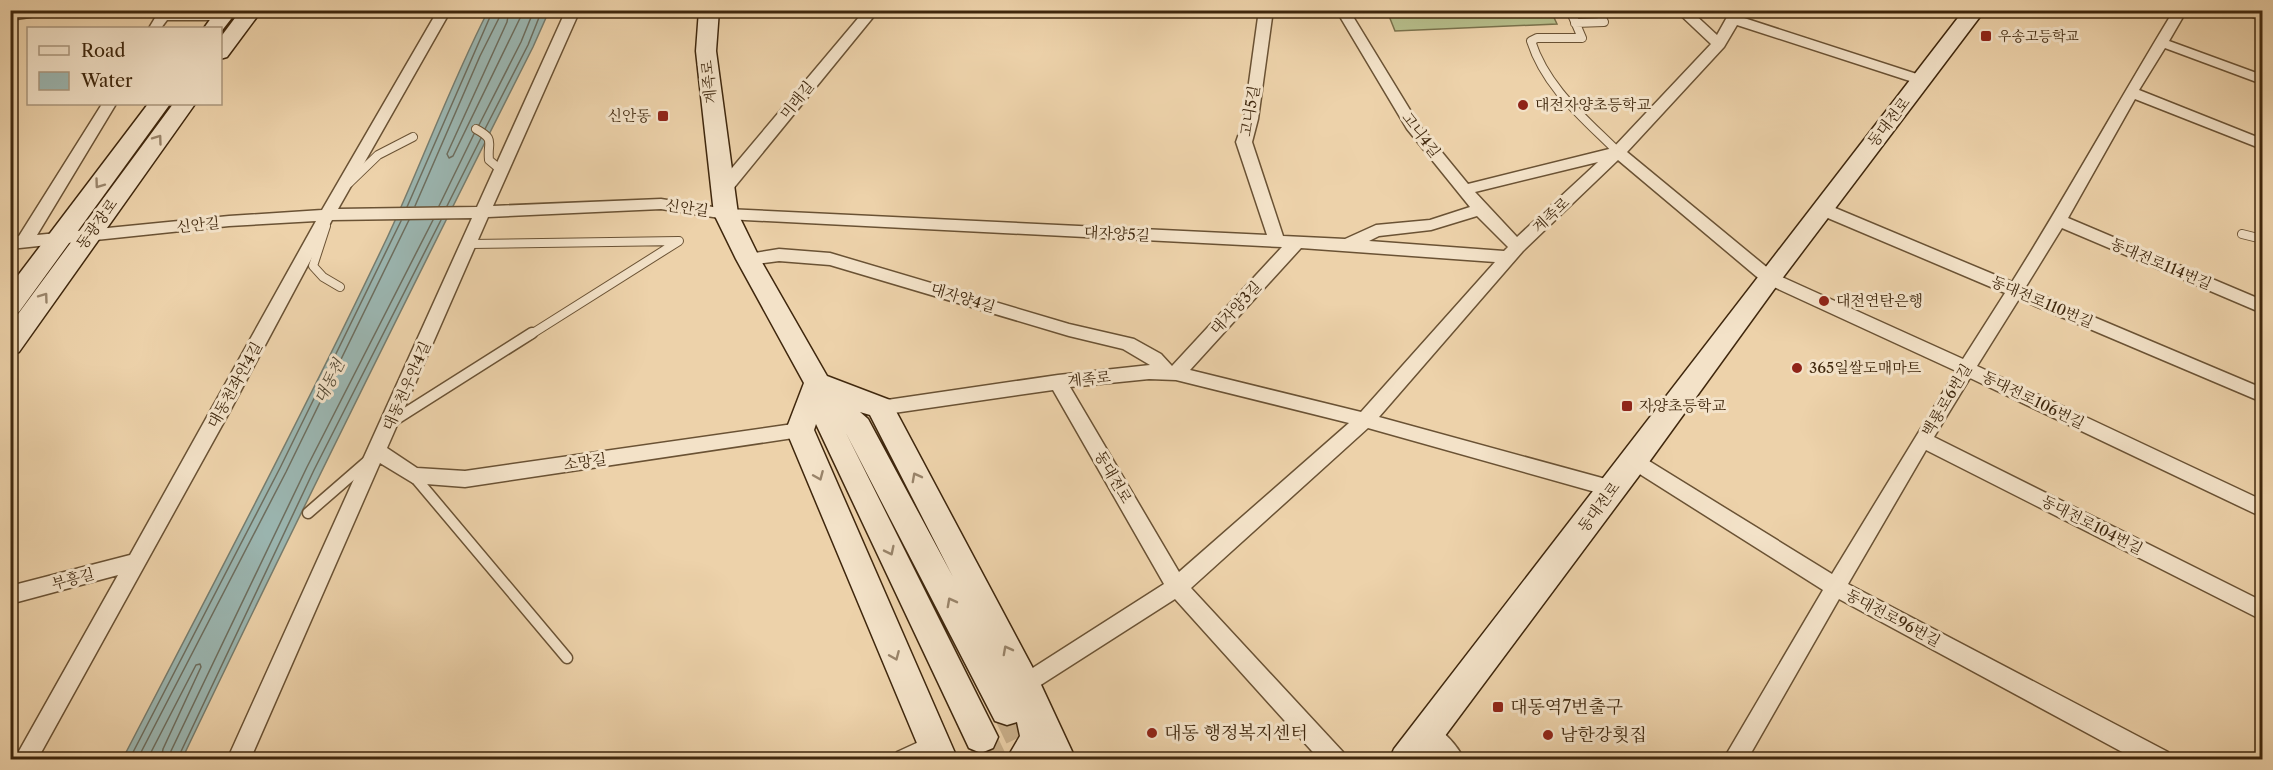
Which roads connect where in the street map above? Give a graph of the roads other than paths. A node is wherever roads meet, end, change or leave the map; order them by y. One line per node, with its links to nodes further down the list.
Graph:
1 (49, 10): 16 (street)
2 (252, 10): 23 (main road)
3 (445, 10): 35 (street, 대동천좌안4길)
4 (573, 10): 34 (street, 대동천우안4길)
5 (709, 10): 37 (main road, 계족로)
6 (873, 10): 37 (street, 미래길)
7 (1266, 10): 47 (street, 고니5길)
8 (1342, 10): 36 (street, 고니4길)
9 (1570, 10): 19 (lane)
10 (1598, 10): 19 (lane)
11 (1681, 10): 22 (street)
12 (1975, 10): 24 (main road, 동대전로)
13 (2181, 10): 21 (street, 백룡로6번길)
14 (2247, 10): 17 (street)
15 (1735, 15): 22 (street, 계족로); 24 (street, 동대전로)
16 (10, 16)
17 (2262, 16)
18 (222, 18): 20 (street)
19 (1575, 23): 33 (lane)
20 (156, 27)
21 (2163, 43): 25 (street); 26 (street, 백룡로6번길)
22 (1719, 45): 33 (street, 계족로)
23 (222, 50)
24 (1921, 80): 39 (main road, 동대전로)
25 (2262, 80)
26 (2131, 92): 32 (street); 42 (street, 백룡로6번길)
27 (108, 105): 48 (street)
28 (158, 105): 46 (main road, 동광장로, one-way to 46)
29 (183, 105): 44 (main road, 동광장로, one-way to 29)
30 (476, 129): 34 (lane)
31 (413, 138): 35 (lane)
32 (2262, 144)
33 (1618, 152): 36 (street); 52 (street, 계족로); 54 (street)
34 (502, 171): 40 (street, 대동천우안4길)
35 (342, 188): 41 (street, 대동천좌안4길)
36 (1464, 190): 38 (street, 고니4길)
37 (724, 203): 40 (street, 신안길); 47 (street, 대자양5길); 53 (main road, 계족로)
38 (1480, 209): 51 (street); 52 (street, 고니4길)
39 (1822, 209): 54 (main road, 동대전로); 56 (street, 동대전로110번길)
40 (476, 212): 41 (street, 신안길); 50 (street, 대동천우안4길)
41 (333, 214): 44 (street, 신안길); 55 (lane); 76 (street, 대동천좌안4길)
42 (2059, 220): 56 (street, 백룡로6번길); 58 (street, 동대전로114번길)
43 (2242, 234): 45 (lane)
44 (87, 236): 46 (street, 신안길); 59 (main road, 동광장로, one-way to 44)
45 (2262, 239)
46 (59, 240): 48 (street, 신안길); 57 (main road, 동광장로)
47 (1277, 242): 49 (street, 대자양5길)
48 (17, 243)
49 (1296, 243): 51 (street, 대자양5길); 61 (street, 대자양3길)
50 (470, 244): 67 (street, 대동천우안4길); 67 (lane)
51 (1347, 246): 52 (street, 대자양5길)
52 (1512, 252): 66 (street, 계족로)
53 (748, 259): 61 (street, 대자양4길); 62 (main road, 계족로)
54 (1769, 278): 60 (street, 동대전로106번길); 71 (main road, 동대전로)
55 (340, 287)
56 (2015, 291): 60 (street, 백룡로6번길); 64 (street, 동대전로110번길)
57 (11, 304)
58 (2262, 307)
59 (10, 345)
60 (1966, 368): 69 (street, 백룡로6번길); 74 (street, 동대전로106번길)
61 (1171, 373): 63 (street, 계족로); 66 (street, 계족로)
62 (816, 382): 65 (main road); 68 (main road); 82 (main road, 계족로, one-way to 62); 84 (main road, 계족로, one-way to 84)
63 (1058, 382): 65 (street, 계족로); 78 (street, 동대전로)
64 (2262, 395)
65 (880, 408): 82 (main road, one-way to 65)
66 (1365, 420): 73 (street, 계족로); 78 (street, 계족로)
67 (391, 422): 70 (street, 대동천우안4길)
68 (800, 430): 72 (street, 소망길); 85 (main road, one-way to 85)
69 (1922, 440): 77 (street, 백룡로6번길); 80 (street, 동대전로104번길)
70 (376, 453): 72 (street, 소망길); 75 (lane); 87 (street, 대동천우안4길)
71 (1634, 461): 73 (main road, 동대전로); 77 (street, 동대전로96번길)
72 (413, 475): 81 (lane)
73 (1613, 489): 83 (main road, 동대전로)
74 (2262, 509)
75 (308, 513)
76 (136, 562): 79 (street, 부흥길); 86 (street, 대동천좌안4길)
77 (1835, 587): 93 (street, 백룡로6번길); 94 (street, 동대전로96번길)
78 (1177, 588): 82 (street, 계족로); 90 (street, 동대전로)
79 (10, 595)
80 (2262, 611)
81 (567, 658)
82 (1016, 697): 88 (main road); 89 (main road)
83 (1426, 732): 91 (main road, 동대전로); 92 (street)
84 (981, 737)
85 (932, 756)
86 (25, 759)
87 (238, 759)
88 (1023, 759)
89 (1059, 759)
90 (1335, 759)
91 (1406, 759)
92 (1453, 759)
93 (1734, 759)
94 (2160, 759)

